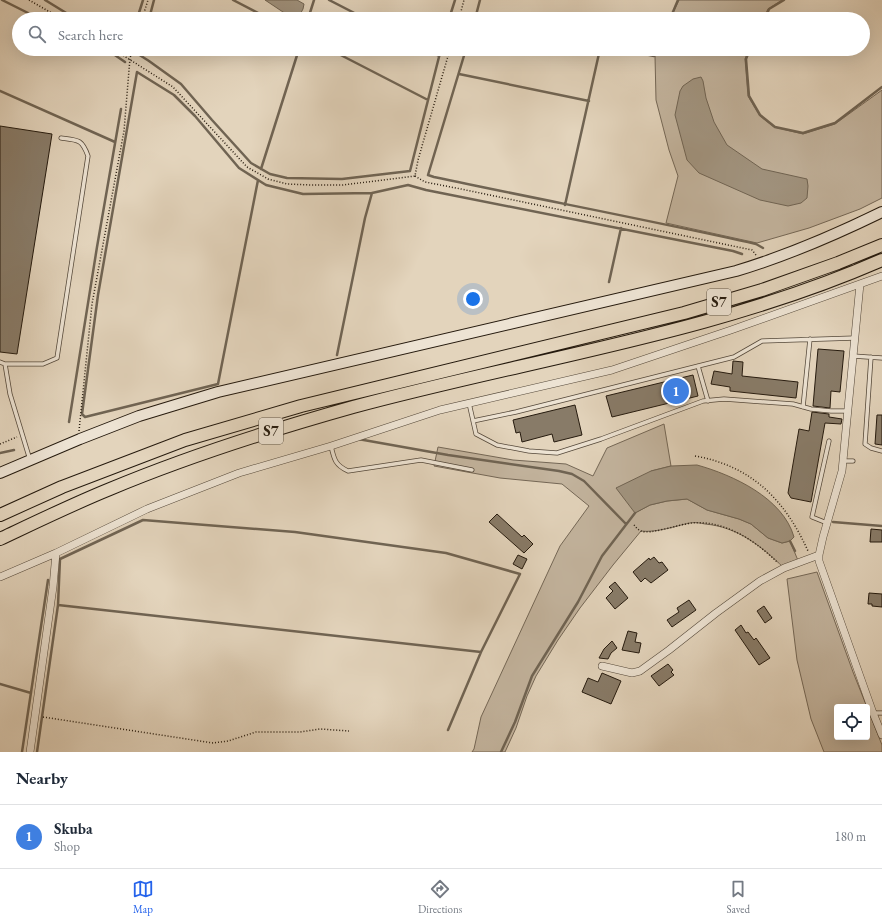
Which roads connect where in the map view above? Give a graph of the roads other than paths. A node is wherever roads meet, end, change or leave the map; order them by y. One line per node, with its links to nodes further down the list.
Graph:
1 (61, 138): 13 (lane)
2 (882, 212): 23 (street)
3 (882, 245): 28 (highway, S7)
4 (882, 260): 30 (highway, S7)
5 (882, 276): 6 (street)
6 (860, 284): 7 (street); 16 (street)
7 (856, 338): 8 (lane); 9 (street)
8 (810, 339): 14 (lane); 17 (lane)
9 (854, 356): 10 (lane); 18 (street)
10 (871, 357): 11 (lane); 22 (lane)
11 (882, 358)
12 (0, 362): 13 (lane)
13 (5, 364): 23 (lane)
14 (698, 366): 15 (lane); 19 (lane)
15 (708, 401): 17 (lane); 19 (lane)
16 (469, 403): 19 (lane); 21 (street)
17 (802, 407): 18 (lane)
18 (848, 411): 24 (street)
19 (473, 421)
20 (829, 441): 29 (lane)
21 (331, 446): 26 (lane); 31 (street)
22 (882, 451)
23 (31, 461): 27 (street)
24 (843, 461): 25 (lane); 29 (street)
25 (853, 461)
26 (472, 470)
27 (0, 473)
28 (0, 515)
29 (827, 523): 32 (street)
30 (0, 539)
31 (56, 553): 33 (street); 38 (street)
32 (819, 555): 34 (street); 35 (street)
33 (0, 577)
34 (602, 666)
35 (873, 713): 36 (lane); 37 (street)
36 (882, 713)
37 (882, 735)
38 (30, 752)

